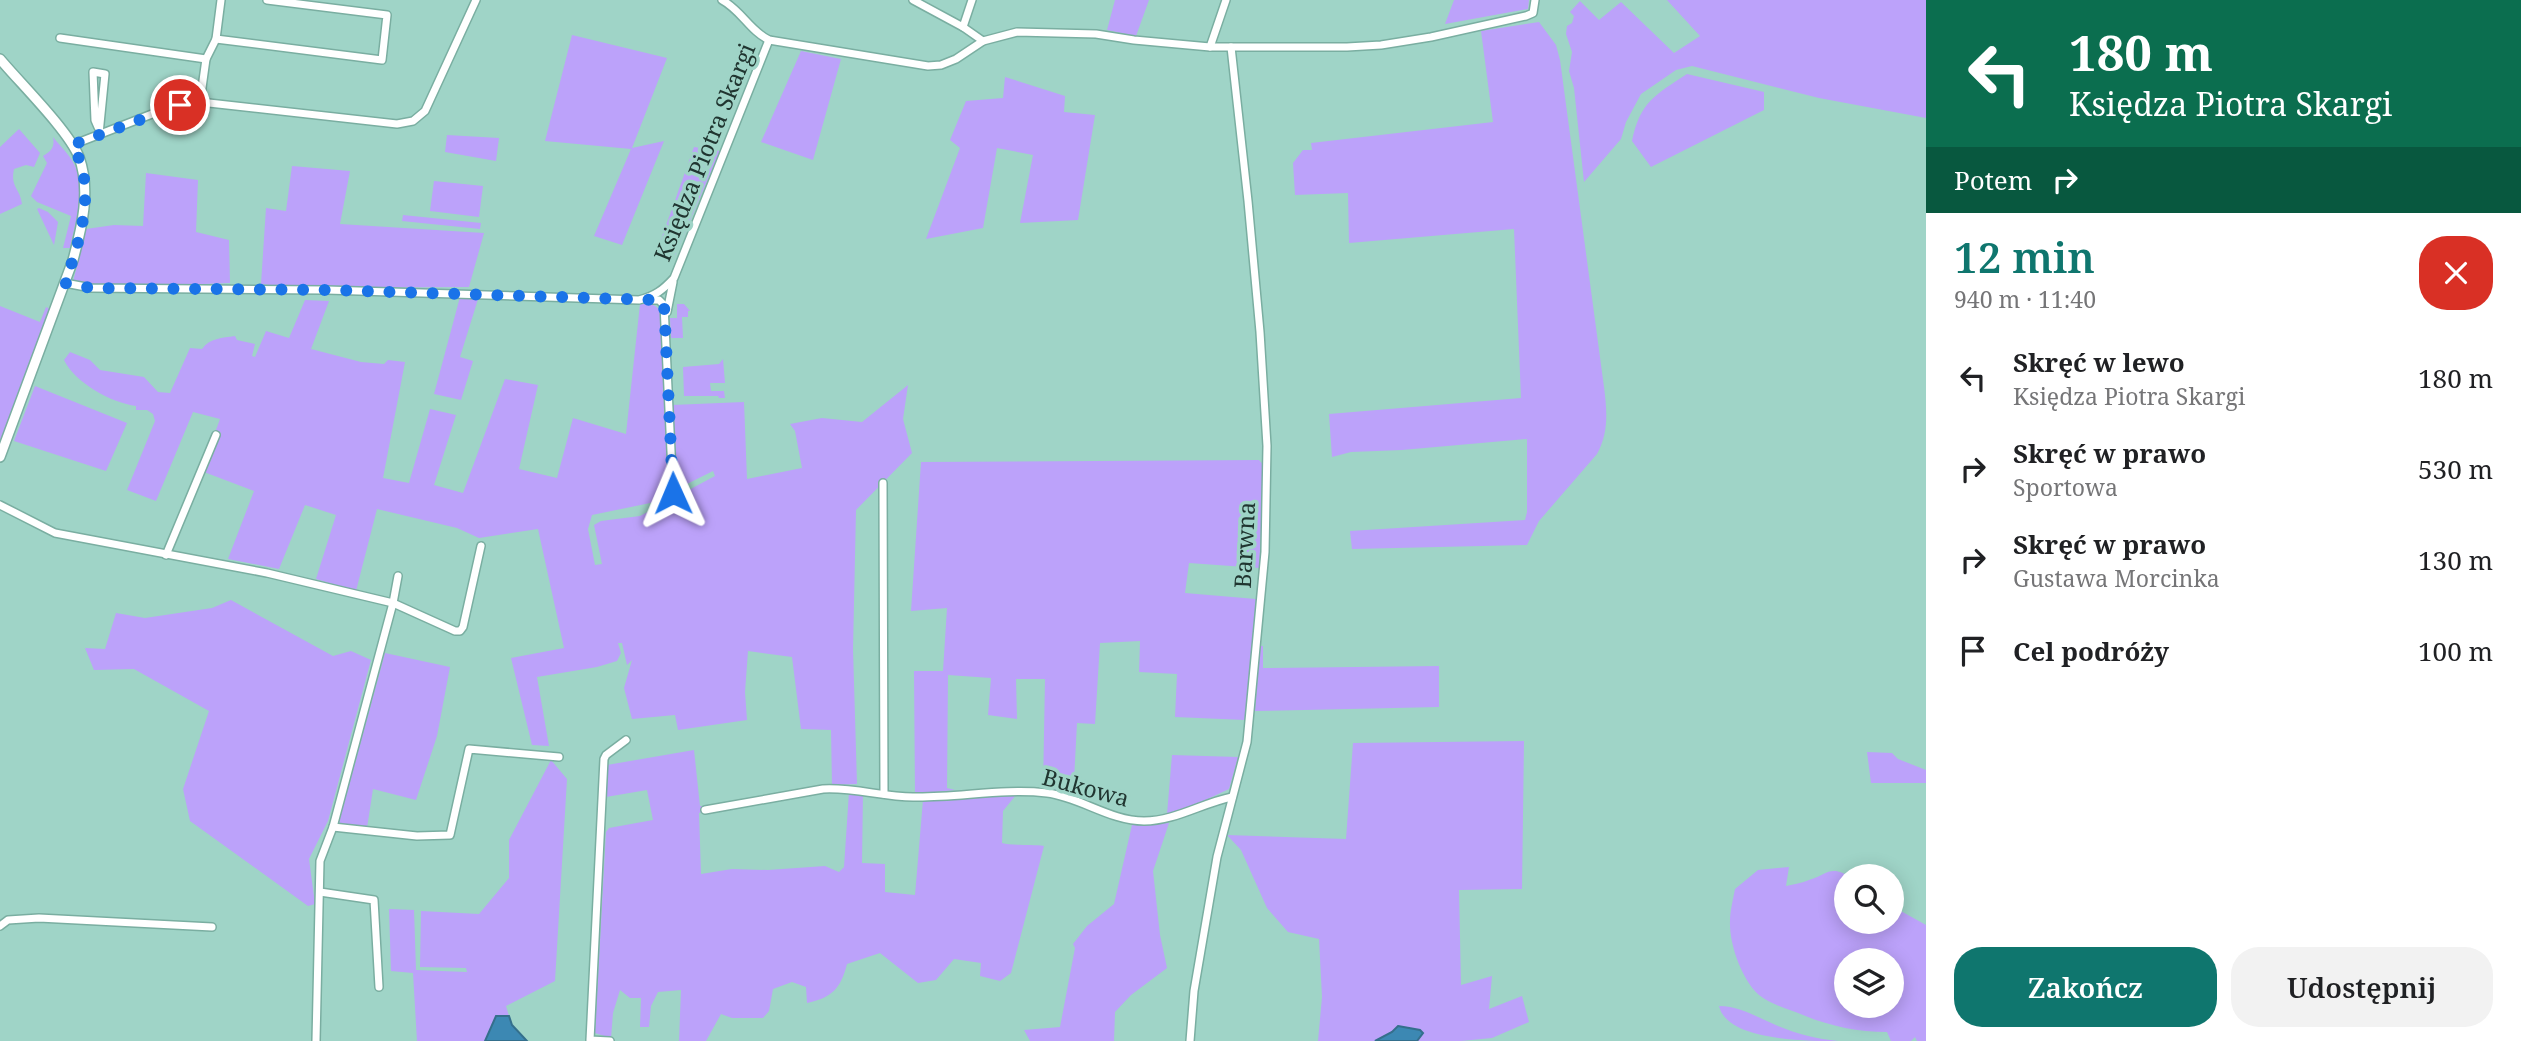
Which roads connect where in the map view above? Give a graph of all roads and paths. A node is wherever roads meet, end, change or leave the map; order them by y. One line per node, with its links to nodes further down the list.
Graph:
1 (222, 0): 11 (street)
2 (267, 0): 11 (street)
3 (722, 0): 12 (street)
4 (913, 0): 9 (street)
5 (972, 0): 9 (street)
6 (1226, 0): 14 (street)
7 (1535, 0): 15 (street)
8 (474, 2): 18 (street)
9 (963, 27): 13 (street)
10 (60, 38): 17 (street)
11 (216, 39): 17 (street)
12 (769, 40): 13 (street); 21 (street, Księdza Piotra Skargi)
13 (983, 41): 14 (street)
14 (1210, 47): 15 (street)
15 (1231, 47): 37 (street, Barwna)
16 (0, 59): 20 (street)
17 (206, 60): 18 (street)
18 (200, 102): 19 (street)
19 (98, 131): 19 (street); 20 (street)
20 (72, 145): 22 (street)
21 (674, 278): 23 (street, Księdza Piotra Skargi); 24 (street, Księdza Piotra Skargi)
22 (65, 283): 23 (street); 26 (street)
23 (639, 300): 24 (street)
24 (665, 323): 28 (street, Księdza Piotra Skargi)
25 (216, 435): 31 (street)
26 (0, 457)
27 (883, 483): 36 (street)
28 (673, 493)
29 (0, 505): 31 (street)
30 (481, 546): 33 (street)
31 (166, 555): 33 (street)
32 (398, 576): 33 (street)
33 (393, 603): 39 (street)
34 (626, 740): 45 (street)
35 (559, 757): 39 (street)
36 (884, 794): 37 (street, Bukowa); 38 (street, Bukowa)
37 (1231, 797): 46 (street, Barwna)
38 (705, 810)
39 (333, 827): 40 (street)
40 (320, 892): 43 (street); 44 (street)
41 (0, 926): 42 (street)
42 (212, 926)
43 (379, 987)
44 (316, 1041)
45 (610, 1041)
46 (1190, 1041)

